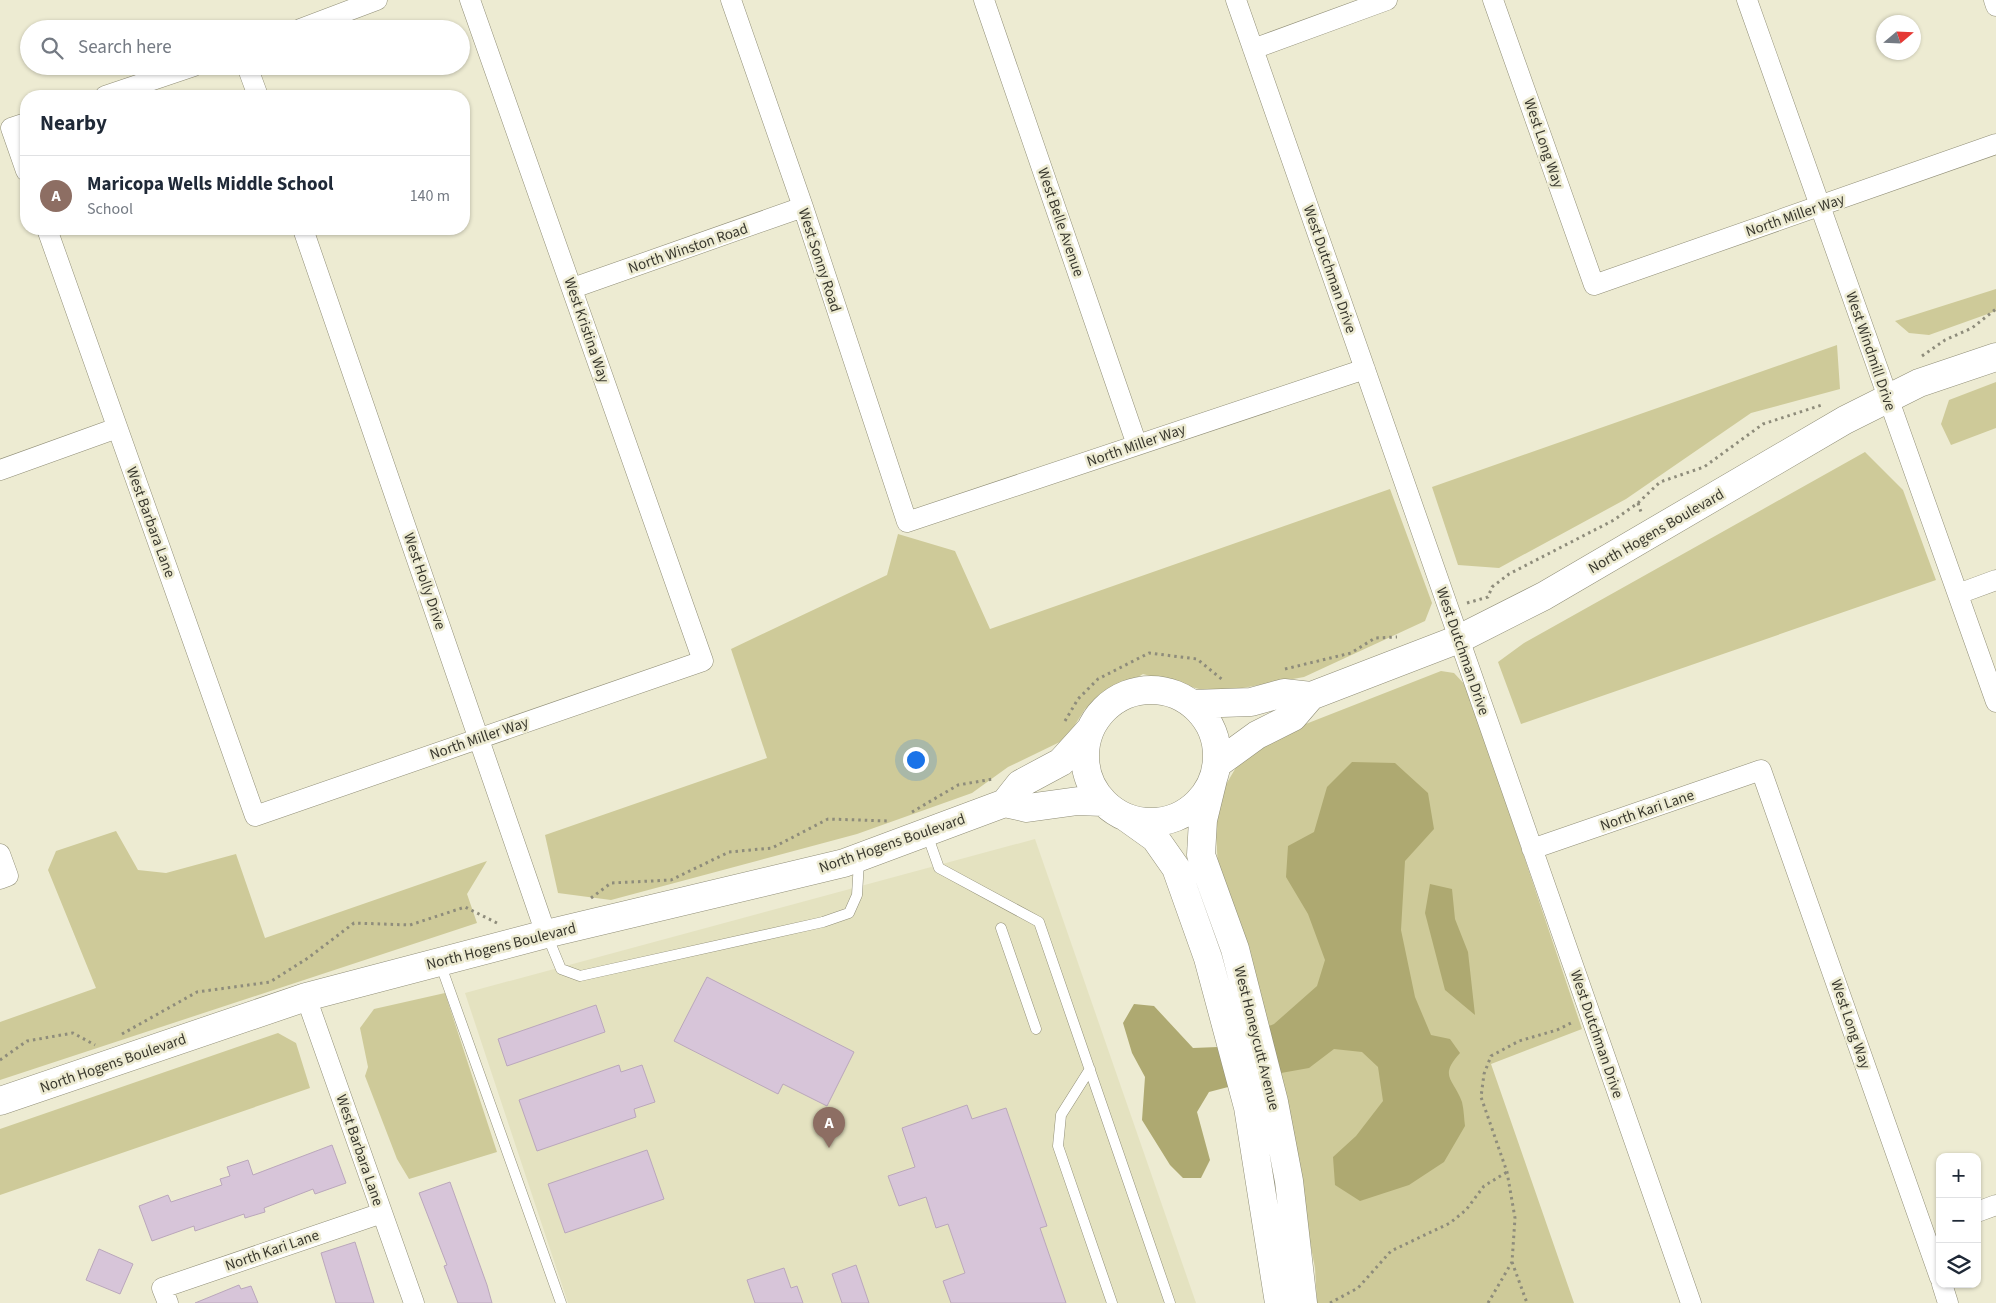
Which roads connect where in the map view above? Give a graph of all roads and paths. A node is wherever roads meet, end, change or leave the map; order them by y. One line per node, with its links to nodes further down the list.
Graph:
1 (377, 0): 11 (street)
2 (470, 0): 23 (street, West Kristina Way)
3 (731, 0): 19 (street, West Sonny Road)
4 (984, 0): 31 (street, West Belle Avenue)
5 (1236, 0): 12 (street, West Dutchman Drive)
6 (1387, 0): 12 (street)
7 (1493, 0): 22 (street, West Long Way)
8 (1747, 0): 18 (street, West Windmill Drive)
9 (1994, 0): 10 (street)
10 (1996, 6)
11 (324, 20)
12 (1253, 49): 27 (street, West Dutchman Drive)
13 (167, 75): 15 (street)
14 (250, 75): 16 (street)
15 (123, 90)
16 (256, 90)
17 (1996, 144): 18 (street, North Miller Way)
18 (1820, 206): 22 (street, North Miller Way); 28 (street, West Windmill Drive)
19 (803, 207): 23 (street, North Winston Road); 33 (street, West Sonny Road)
20 (49, 235): 30 (street, West Barbara Lane)
21 (305, 235): 46 (street, West Holly Drive)
22 (1594, 285)
23 (573, 288): 39 (street, West Kristina Way)
24 (1996, 309): 26 (path)
25 (1996, 357): 28 (street, North Hogens Boulevard)
26 (1918, 362)
27 (1365, 369): 31 (street, North Miller Way); 36 (street, West Dutchman Drive)
28 (1888, 398): 35 (street, West Windmill Drive); 38 (street, North Hogens Boulevard)
29 (1824, 404): 36 (path)
30 (117, 428): 32 (street); 51 (street, West Barbara Lane)
31 (1137, 445): 33 (street, North Miller Way)
32 (0, 470)
33 (907, 522)
34 (1996, 580): 35 (street)
35 (1958, 594): 43 (street, West Windmill Drive)
36 (1448, 608): 38 (street, West Dutchman Drive)
37 (1400, 637): 40 (path)
38 (1459, 638): 42 (street, North Hogens Boulevard); 55 (street, West Dutchman Drive)
39 (703, 661): 46 (street, North Miller Way)
40 (1279, 670)
41 (1229, 685): 45 (path)
42 (1311, 696): 44 (street, North Hogens Boulevard); 48 (street, North Hogens Boulevard)
43 (1996, 702)
44 (1193, 704): 45 (street); 48 (street)
45 (1076, 727): 49 (street); 50 (street)
46 (479, 738): 51 (street, North Miller Way); 62 (street, West Holly Drive)
47 (1761, 770): 55 (street, North Kari Lane); 78 (street, West Long Way)
48 (1215, 772): 52 (street); 66 (street, West Honeycutt Avenue)
49 (1000, 791): 50 (street); 54 (street, North Hogens Boulevard); 54 (path)
50 (1103, 802): 52 (street)
51 (255, 816)
52 (1126, 818): 66 (street, West Honeycutt Avenue)
53 (895, 822): 59 (path)
54 (919, 823): 57 (street, North Hogens Boulevard); 71 (lane)
55 (1532, 849): 65 (street, West Dutchman Drive)
56 (0, 854): 58 (street)
57 (860, 857): 62 (street, North Hogens Boulevard); 62 (lane)
58 (4, 877)
59 (585, 904)
60 (501, 925): 68 (path)
61 (1001, 928): 67 (lane)
62 (546, 934): 63 (street, North Hogens Boulevard)
63 (439, 962): 64 (street, North Hogens Boulevard); 84 (lane)
64 (306, 997): 72 (street, North Hogens Boulevard); 77 (street, West Barbara Lane)
65 (1590, 1014): 74 (path); 92 (street, West Dutchman Drive)
66 (1240, 1018): 73 (street, West Honeycutt Avenue)
67 (1036, 1029)
68 (115, 1038)
69 (99, 1047): 70 (path)
70 (0, 1060)
71 (1090, 1069): 85 (lane); 86 (lane)
72 (0, 1101)
73 (1261, 1104): 87 (street, West Honeycutt Avenue); 88 (street, West Honeycutt Avenue)
74 (1508, 1172): 80 (path); 89 (path)
75 (1996, 1205): 76 (street)
76 (1981, 1211)
77 (382, 1213): 82 (street, North Kari Lane); 83 (street, West Barbara Lane)
78 (1932, 1229): 79 (street, West Long Way)
79 (1936, 1254)
80 (1512, 1262): 90 (path); 91 (path)
81 (1943, 1288): 93 (street)
82 (165, 1296)
83 (414, 1303)
84 (561, 1303)
85 (1112, 1303)
86 (1170, 1303)
87 (1279, 1303)
88 (1303, 1303)
89 (1330, 1303)
90 (1488, 1303)
91 (1528, 1303)
92 (1691, 1303)
93 (1948, 1303)

